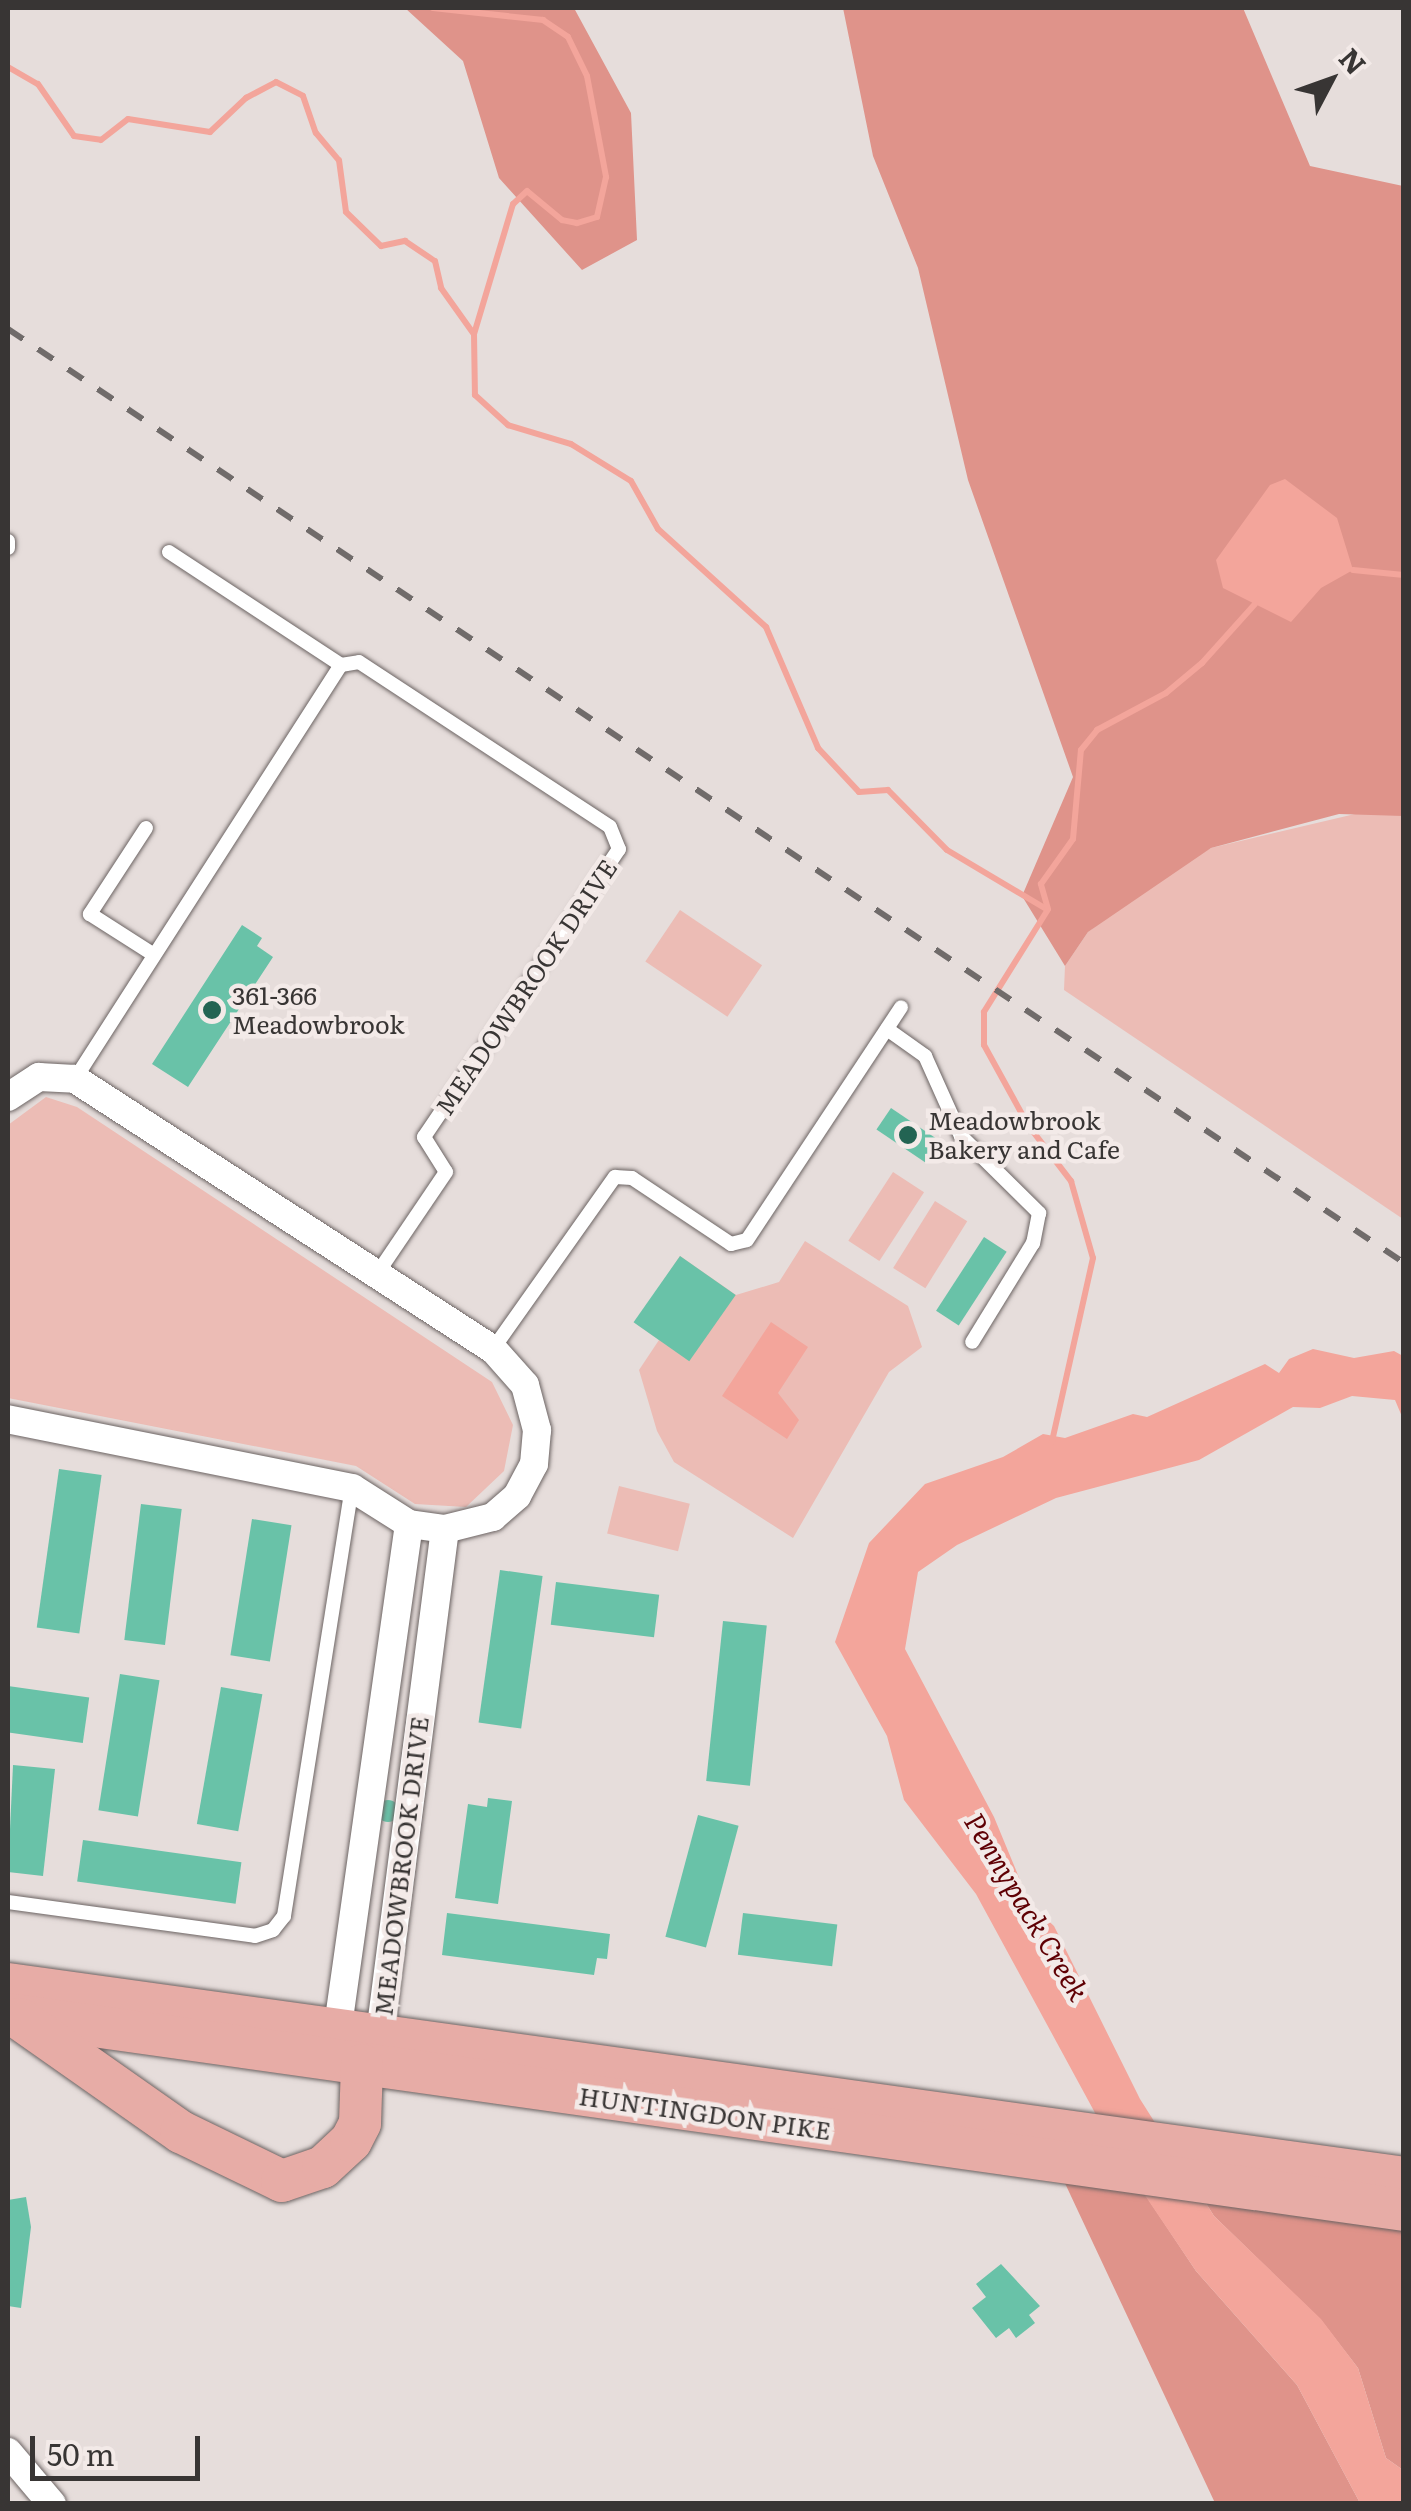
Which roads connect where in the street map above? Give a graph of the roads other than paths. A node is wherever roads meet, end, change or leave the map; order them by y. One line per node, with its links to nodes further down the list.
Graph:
1 (168, 552): 2 (lane)
2 (341, 665): 4 (lane); 9 (lane, MEADOWBROOK DRIVE)
3 (146, 828): 4 (lane)
4 (154, 955): 7 (lane)
5 (901, 1007): 6 (lane)
6 (887, 1029): 10 (lane); 11 (lane)
7 (75, 1079): 8 (street); 9 (street)
8 (8, 1097)
9 (377, 1274): 11 (street)
10 (972, 1342)
11 (493, 1349): 15 (street)
12 (8, 1419): 13 (street)
13 (352, 1488): 14 (street); 16 (lane)
14 (409, 1524): 15 (street); 18 (street, MEADOWBROOK DRIVE)
15 (444, 1530): 19 (street, MEADOWBROOK DRIVE)
16 (8, 1902)
17 (10, 2005): 18 (main road, HUNTINGDON PIKE); 19 (main road, HUNTINGDON PIKE); 19 (main road)
18 (338, 2026): 19 (main road, HUNTINGDON PIKE)
19 (371, 2050): 20 (main road, HUNTINGDON PIKE); 21 (main road, HUNTINGDON PIKE)
20 (1404, 2178)
21 (1404, 2210)
22 (8, 2452): 23 (street)
23 (52, 2504)

